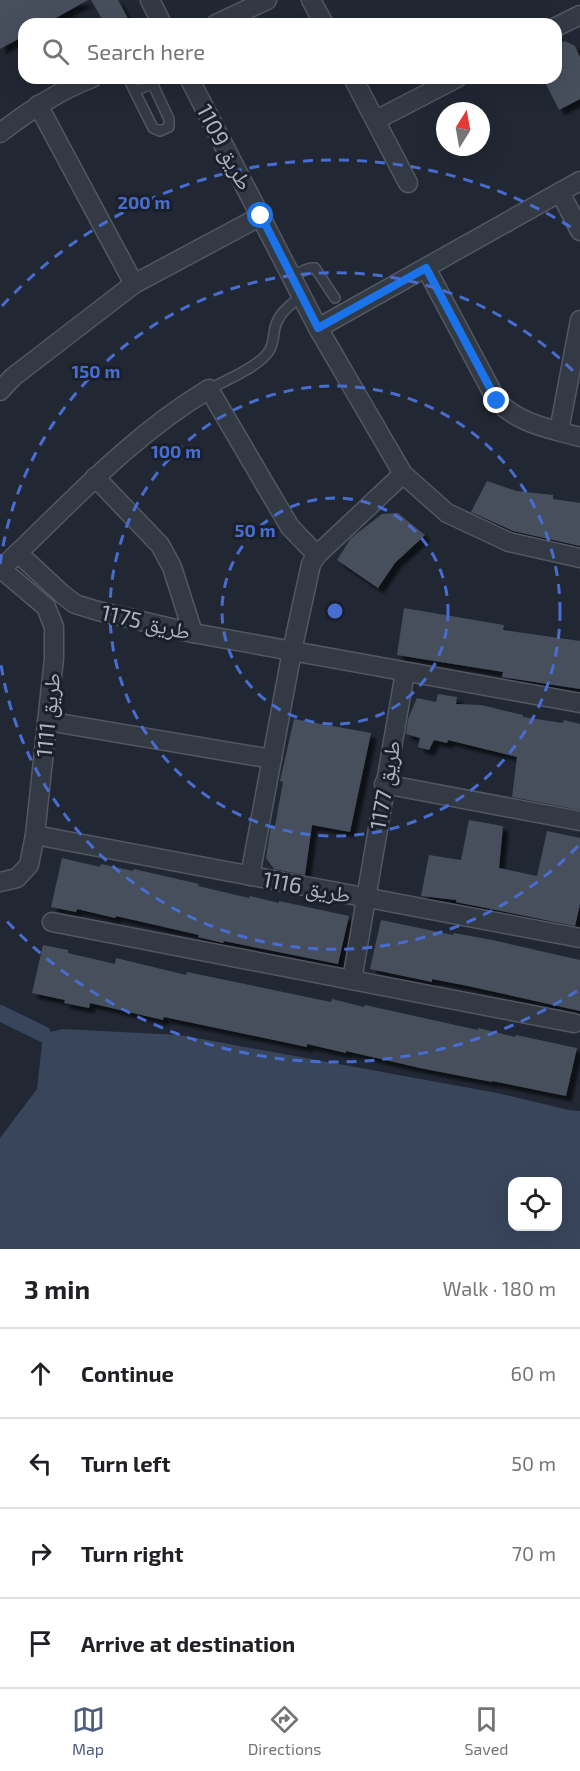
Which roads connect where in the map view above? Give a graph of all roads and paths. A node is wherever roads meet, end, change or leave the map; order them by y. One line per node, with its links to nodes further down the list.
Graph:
1 (150, 0): 7 (street)
2 (267, 0): 5 (street)
3 (311, 0): 9 (street)
4 (575, 0): 6 (street)
5 (245, 4): 8 (street)
6 (580, 14): 10 (street)
7 (159, 18)
8 (225, 18)
9 (321, 18)
10 (562, 24)
11 (77, 84): 17 (street)
12 (131, 84): 16 (lane)
13 (192, 84): 23 (street, طريق 1109)
14 (356, 84): 18 (street)
15 (445, 84): 18 (street)
16 (135, 91): 16 (lane)
17 (38, 105): 19 (street); 27 (street)
18 (376, 120): 21 (street)
19 (0, 133)
20 (580, 182): 22 (street)
21 (408, 183)
22 (560, 192): 24 (street); 25 (street)
23 (261, 216): 26 (street, طريق 1109); 27 (street)
24 (580, 231)
25 (426, 268): 31 (street); 35 (street)
26 (292, 277): 28 (street, طريق 1109); 29 (lane)
27 (134, 284): 32 (street)
28 (302, 296): 31 (street, طريق 1109); 33 (lane)
29 (335, 298)
30 (580, 320): 35 (street)
31 (318, 328): 37 (street, طريق 1109)
32 (7, 371): 34 (street)
33 (209, 389): 38 (street); 40 (street)
34 (0, 391)
35 (559, 431): 36 (street)
36 (580, 437)
37 (403, 474): 40 (street); 41 (street, طريق 1109)
38 (95, 477): 39 (street); 43 (street)
39 (18, 553): 42 (street); 43 (street, طريق 1175)
40 (317, 555): 44 (street)
41 (580, 558)
42 (1, 569): 47 (street, طريق 1111)
43 (193, 633): 44 (street, طريق 1175)
44 (292, 651): 45 (street, طريق 1175); 48 (street)
45 (405, 672): 46 (street, طريق 1175); 49 (street, طريق 1177)
46 (580, 703)
47 (47, 721): 48 (street); 51 (street, طريق 1111)
48 (272, 759): 52 (street)
49 (384, 784): 50 (street); 54 (street, طريق 1177)
50 (580, 820)
51 (35, 835): 52 (street, طريق 1116); 53 (street, طريق 1111)
52 (250, 876): 54 (street, طريق 1116)
53 (8, 880)
54 (365, 898): 56 (street, طريق 1116); 57 (street, طريق 1177)
55 (52, 922): 57 (street)
56 (580, 938)
57 (352, 980): 58 (street)
58 (574, 1023)

